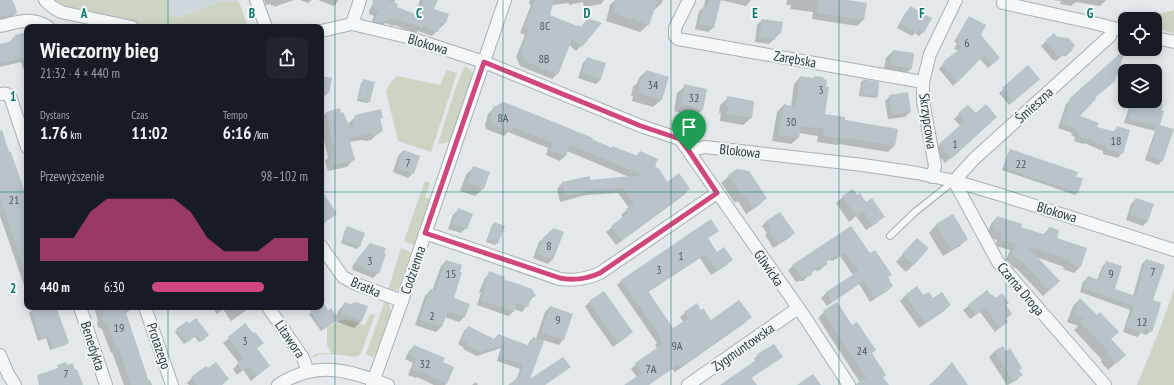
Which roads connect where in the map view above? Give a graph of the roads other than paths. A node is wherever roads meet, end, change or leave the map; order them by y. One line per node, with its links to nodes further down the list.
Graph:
1 (45, 0): 9 (street)
2 (256, 0): 10 (street)
3 (360, 0): 11 (street)
4 (505, 0): 18 (street, Codzienna)
5 (689, 0): 19 (street, Zarębska)
6 (956, 0): 19 (street, Skrzypcowa)
7 (1003, 3): 13 (street)
8 (42, 24): 12 (street)
9 (118, 24)
10 (265, 24)
11 (352, 24): 15 (street, Blokowa); 18 (street, Blokowa)
12 (0, 26)
13 (1113, 28): 14 (street); 24 (street, Śmieszna)
14 (1118, 29)
15 (324, 30)
16 (1162, 39): 17 (street)
17 (1174, 42)
18 (484, 62): 22 (street, Blokowa); 26 (street, Codzienna)
19 (923, 82): 23 (street, Skrzypcowa)
20 (0, 94): 21 (street)
21 (24, 138)
22 (689, 151): 23 (street, Blokowa); 25 (street, Gliwicka)
23 (932, 177): 24 (street, Blokowa)
24 (954, 181): 27 (lane); 29 (street, Blokowa); 46 (street, Czarna Droga)
25 (717, 193): 26 (street); 31 (street, Gliwicka)
26 (425, 233): 30 (street, Codzienna)
27 (890, 236)
28 (324, 250): 30 (street, Bratka)
29 (1174, 250)
30 (402, 301): 38 (street, Codzienna)
31 (798, 308): 44 (street, Zygmuntowska); 45 (street, Gliwicka)
32 (81, 310): 40 (street, Benedykta)
33 (147, 310): 41 (street, Protazego)
34 (270, 310): 36 (street, Litawora)
35 (0, 355): 37 (street)
36 (308, 372): 38 (street); 42 (street)
37 (4, 375): 39 (street)
38 (373, 382): 43 (street)
39 (15, 385)
40 (106, 385)
41 (172, 385)
42 (278, 385)
43 (388, 385)
44 (688, 385)
45 (849, 385)
46 (1105, 385)

